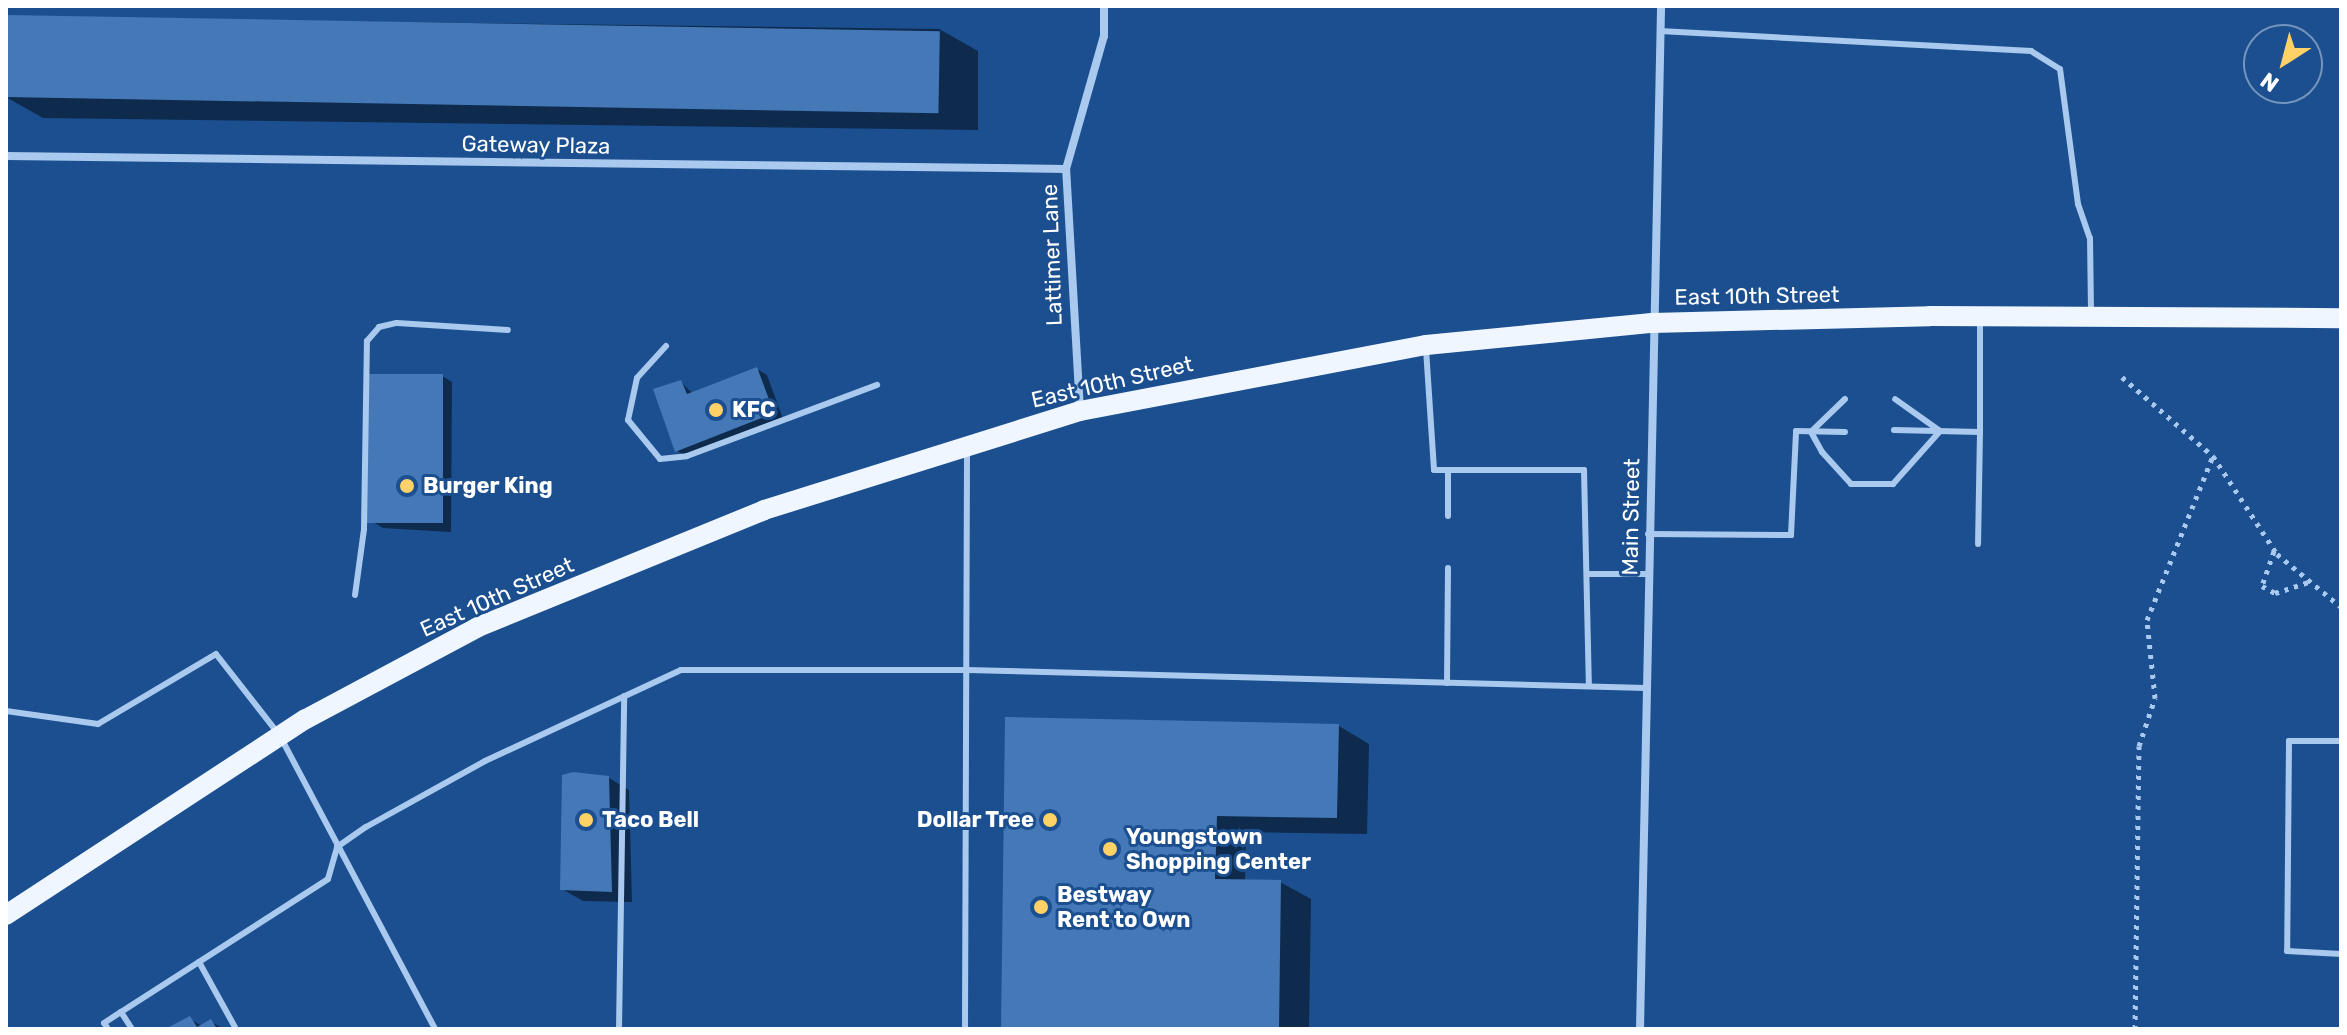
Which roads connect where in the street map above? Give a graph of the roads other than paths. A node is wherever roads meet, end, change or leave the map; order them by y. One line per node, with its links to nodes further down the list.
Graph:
1 (1104, 6): 5 (street, Lattimer Lane)
2 (1661, 6): 3 (street, Main Street)
3 (1660, 31): 7 (lane); 9 (street, Main Street)
4 (6, 156): 5 (street, Gateway Plaza)
5 (1066, 169): 16 (street, Lattimer Lane)
6 (1981, 317): 7 (main road, East 10th Street); 9 (main road, East 10th Street); 21 (lane)
7 (2091, 317): 8 (main road, East 10th Street)
8 (2341, 318)
9 (1652, 323): 11 (main road, East 10th Street); 25 (street, Main Street)
10 (508, 330): 30 (lane)
11 (1426, 345): 16 (main road, East 10th Street); 23 (lane)
12 (666, 346): 13 (lane)
13 (877, 385)
14 (1845, 399): 19 (lane)
15 (1895, 399): 18 (lane)
16 (1080, 411): 22 (main road, East 10th Street)
17 (1894, 430): 18 (lane)
18 (1940, 431): 19 (lane); 21 (lane)
19 (1811, 432): 20 (lane); 25 (lane)
20 (1845, 432)
21 (1980, 432): 26 (lane)
22 (967, 444): 31 (lane); 37 (main road, East 10th Street)
23 (1448, 471): 24 (lane); 28 (lane)
24 (1448, 516)
25 (1648, 534): 29 (street, Main Street)
26 (1978, 544)
27 (1448, 568): 32 (lane)
28 (1587, 574): 29 (lane); 33 (lane)
29 (1648, 574): 34 (street, Main Street)
30 (355, 595)
31 (967, 670): 32 (lane); 35 (lane); 49 (lane)
32 (1447, 683): 33 (lane)
33 (1589, 686): 34 (lane)
34 (1646, 688): 50 (street, Main Street)
35 (624, 696): 39 (lane); 48 (lane)
36 (6, 711): 37 (lane)
37 (280, 736): 39 (lane); 40 (main road, East 10th Street)
38 (2341, 741): 41 (lane)
39 (337, 847): 42 (lane); 47 (lane)
40 (6, 915)
41 (2341, 954)
42 (199, 962): 43 (lane); 46 (lane)
43 (121, 1012): 44 (lane); 45 (lane)
44 (108, 1029)
45 (132, 1029)
46 (236, 1029)
47 (435, 1029)
48 (619, 1029)
49 (965, 1029)
50 (1640, 1029)

